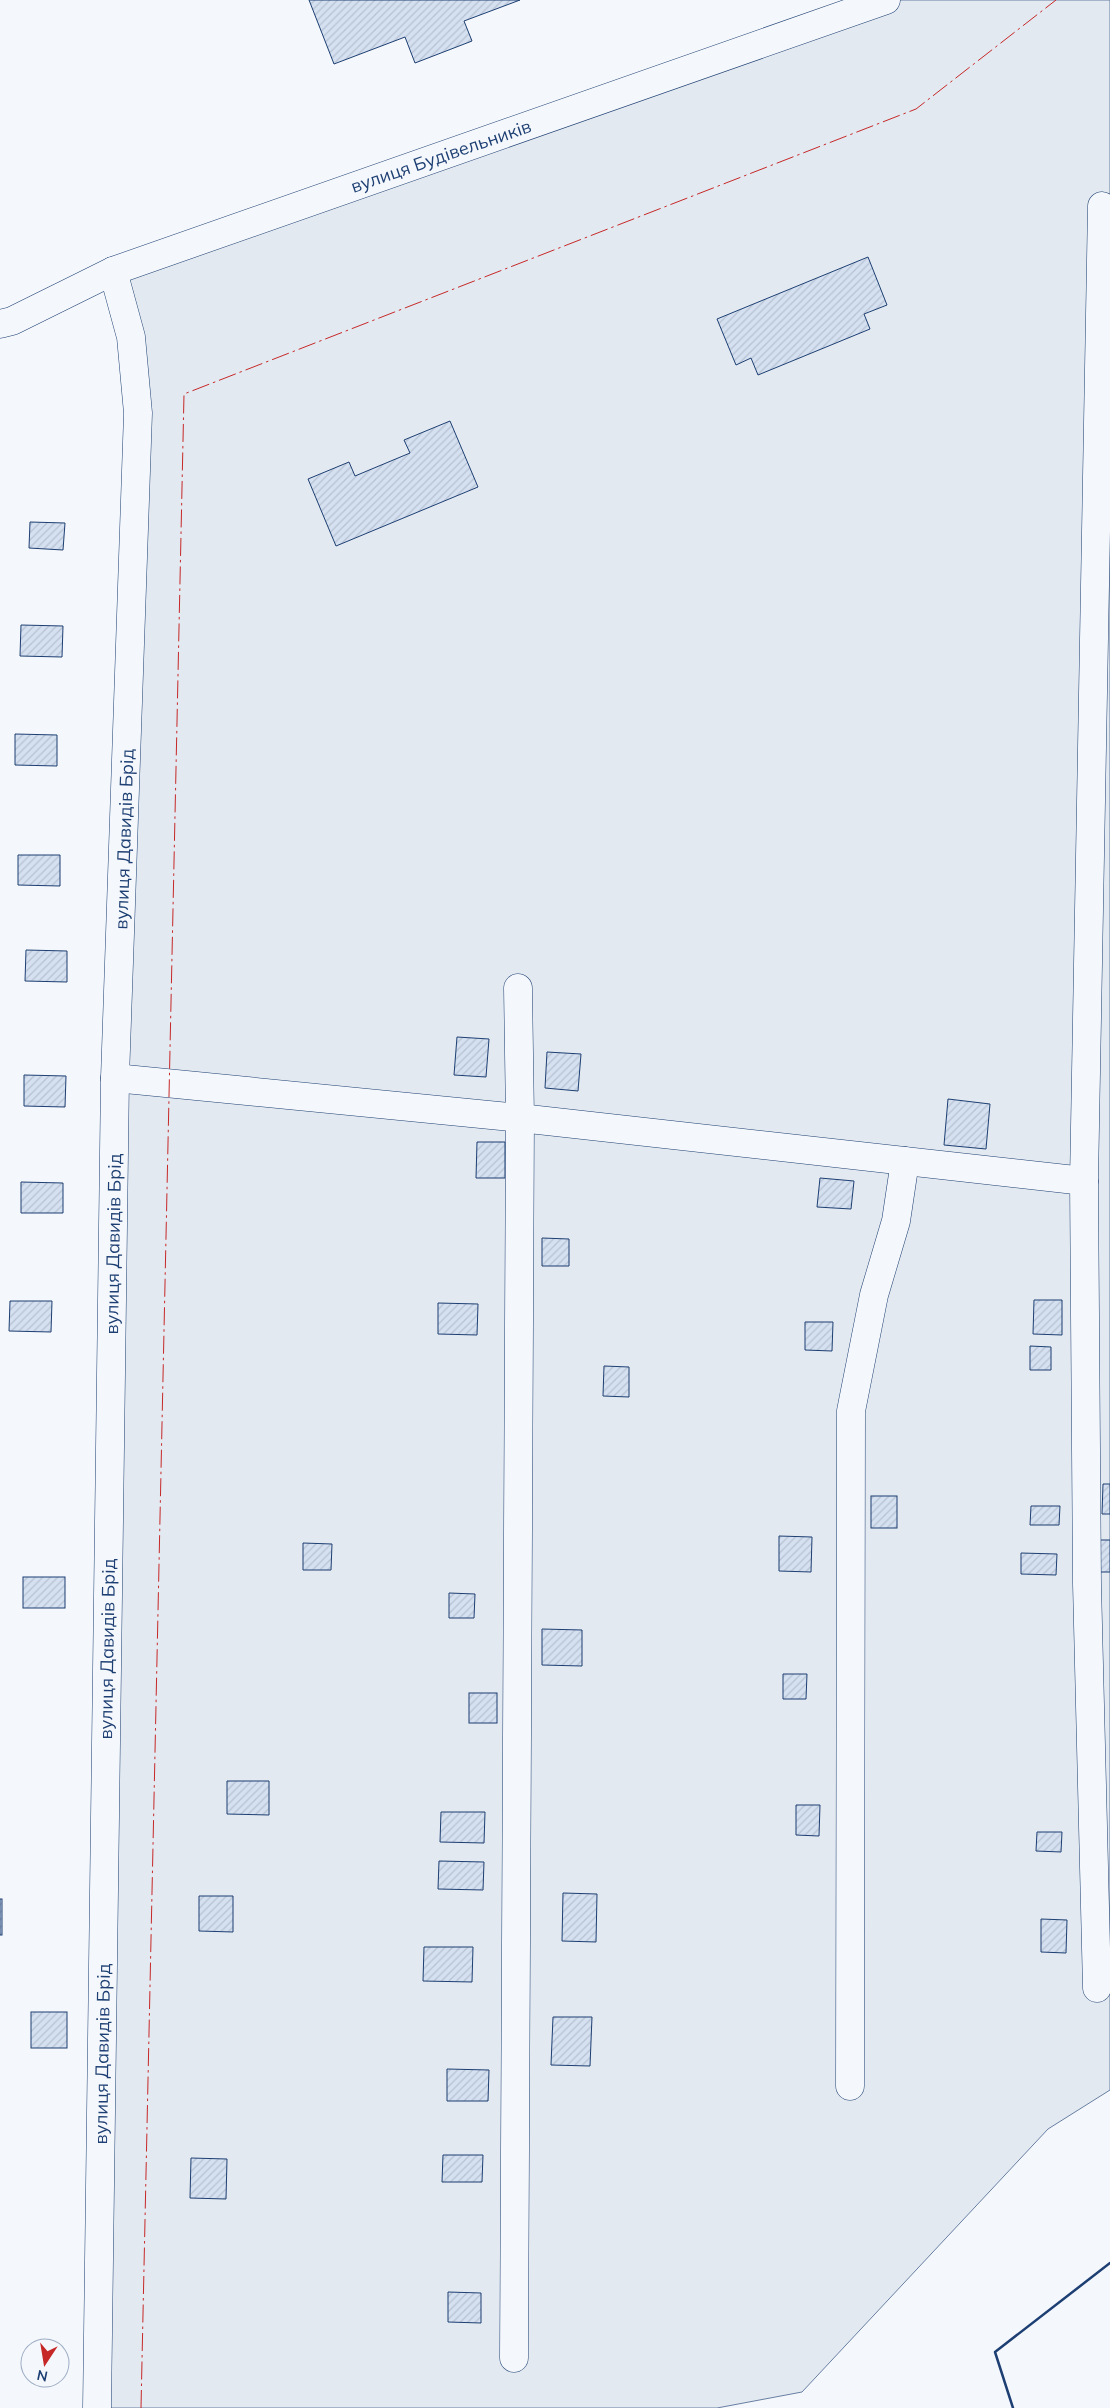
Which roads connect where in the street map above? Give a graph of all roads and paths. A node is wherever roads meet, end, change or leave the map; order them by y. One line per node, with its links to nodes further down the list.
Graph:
1 (886, 0): 3 (street, вулиця Будівельників)
2 (1102, 206): 9 (street)
3 (113, 271): 4 (street, вулиця Будівельників); 6 (street, вулиця Давидів Брід)
4 (0, 324)
5 (518, 988): 7 (street)
6 (115, 1078): 7 (street); 13 (street, вулиця Давидів Брід)
7 (520, 1118): 8 (street); 12 (street)
8 (905, 1161): 9 (street); 11 (street)
9 (1084, 1181): 10 (street)
10 (1097, 1988)
11 (850, 2086)
12 (514, 2358)
13 (97, 2408)

